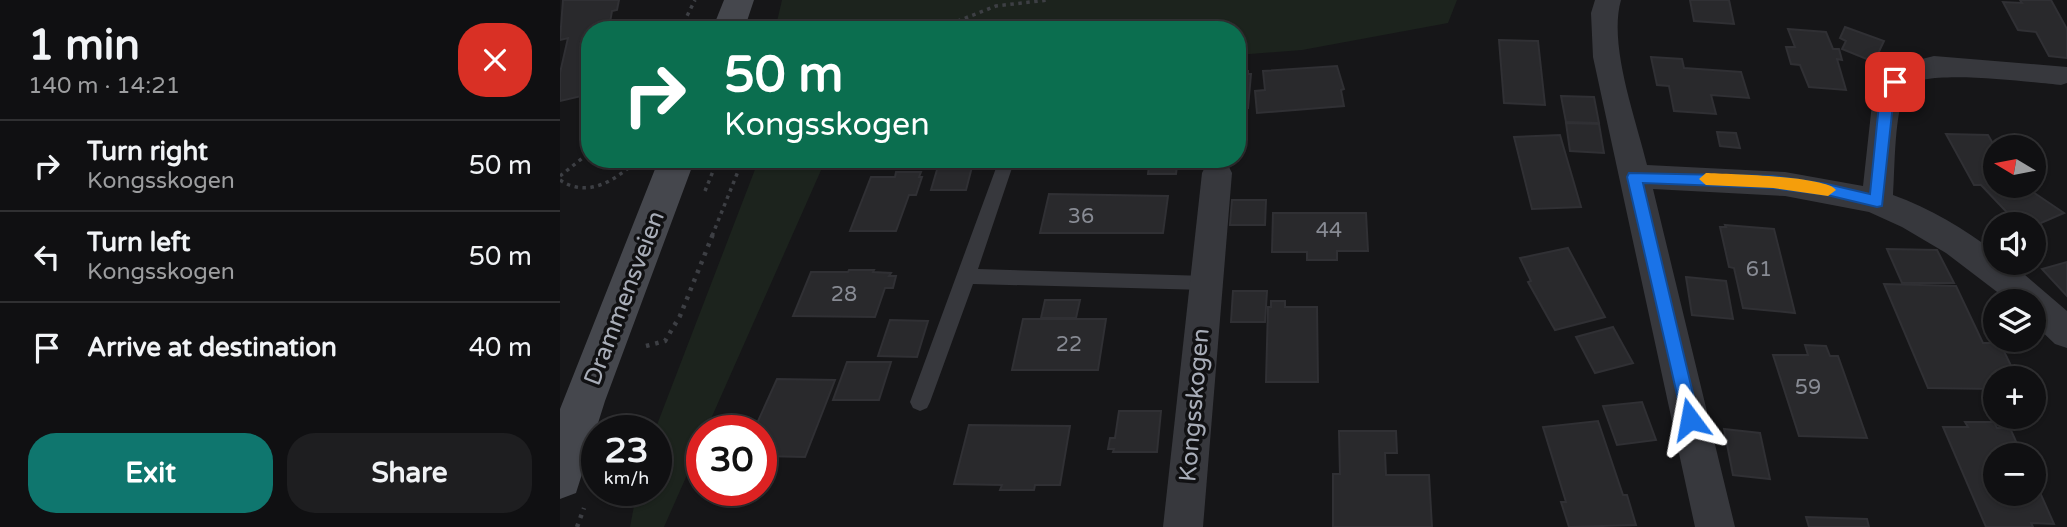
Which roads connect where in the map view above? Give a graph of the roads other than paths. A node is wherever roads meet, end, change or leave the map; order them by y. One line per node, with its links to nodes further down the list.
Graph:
1 (739, 0): 3 (main road)
2 (1608, 0): 8 (street)
3 (731, 21)
4 (2065, 79): 9 (street)
5 (674, 168): 16 (main road, Drammensveien)
6 (1004, 168): 10 (lane)
7 (1217, 173): 11 (street, Kongsskogen)
8 (1635, 177): 9 (street); 18 (street)
9 (1877, 201): 12 (street)
10 (967, 276): 11 (lane); 15 (lane)
11 (1206, 283): 17 (street, Kongsskogen)
12 (2017, 289)
13 (2046, 313): 14 (street)
14 (2067, 333)
15 (920, 402)
16 (560, 477)
17 (1183, 527)
18 (1715, 527)

